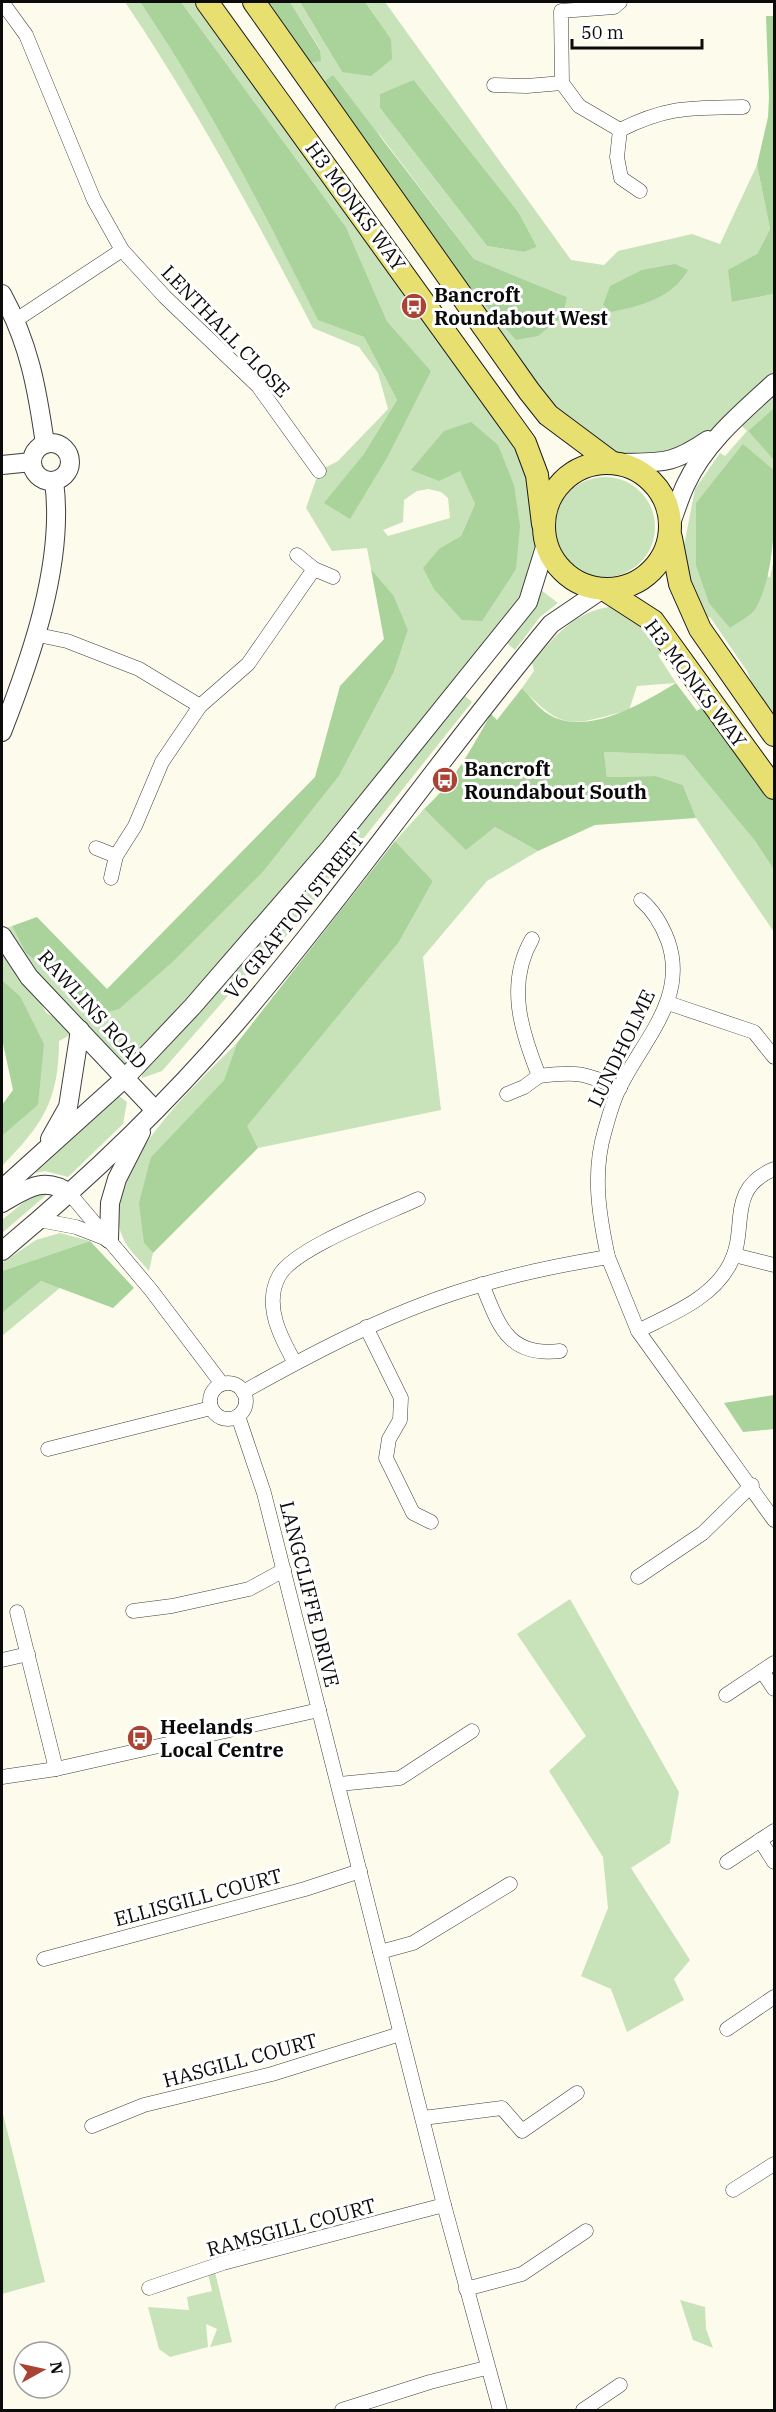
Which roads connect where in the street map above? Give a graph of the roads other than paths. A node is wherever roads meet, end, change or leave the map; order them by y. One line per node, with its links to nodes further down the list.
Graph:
1 (2, 2): 11 (street, LENTHALL CLOSE)
2 (207, 2): 23 (main road, H3 MONKS WAY)
3 (254, 2): 18 (main road, H3 MONKS WAY)
4 (620, 2): 5 (street)
5 (560, 6): 6 (street)
6 (562, 83): 7 (street); 9 (street)
7 (494, 85)
8 (743, 107): 9 (street)
9 (620, 130): 10 (street)
10 (640, 191)
11 (122, 250): 13 (street); 20 (street, LENTHALL CLOSE)
12 (2, 294): 13 (street)
13 (16, 320): 16 (street)
14 (768, 388): 15 (street)
15 (727, 427): 18 (street); 22 (street)
16 (45, 444): 17 (street); 21 (street)
17 (32, 462): 19 (street); 21 (street)
18 (615, 463): 22 (main road); 23 (main road)
19 (2, 465)
20 (320, 471)
21 (54, 481): 28 (street)
22 (671, 530): 27 (main road); 31 (main road, H3 MONKS WAY)
23 (545, 534): 27 (main road); 43 (street, V6 GRAFTON STREET)
24 (297, 555): 25 (street)
25 (314, 569): 26 (street); 29 (street)
26 (333, 577)
27 (603, 590): 32 (main road, H3 MONKS WAY); 46 (street, V6 GRAFTON STREET)
28 (38, 635): 29 (street); 30 (street)
29 (200, 706): 34 (street)
30 (2, 732)
31 (774, 735)
32 (774, 789)
33 (96, 848): 34 (street)
34 (116, 856): 35 (street)
35 (111, 878)
36 (641, 900): 39 (street, LUNDHOLME)
37 (2, 936): 40 (street, RAWLINS ROAD)
38 (532, 939): 42 (street)
39 (668, 1003): 41 (street); 44 (street, LUNDHOLME)
40 (80, 1030): 43 (street, RAWLINS ROAD); 47 (street)
41 (774, 1057)
42 (539, 1076): 44 (street); 45 (street)
43 (125, 1078): 46 (street, RAWLINS ROAD); 47 (street, V6 GRAFTON STREET)
44 (620, 1088): 57 (street, LUNDHOLME)
45 (507, 1094)
46 (152, 1114): 50 (street, V6 GRAFTON STREET); 54 (street)
47 (44, 1152): 49 (street, V6 GRAFTON STREET)
48 (774, 1169): 56 (street)
49 (2, 1189)
50 (70, 1194): 52 (street); 53 (street, V6 GRAFTON STREET); 54 (street)
51 (418, 1199): 63 (street)
52 (2, 1203)
53 (39, 1220): 54 (street); 55 (street, V6 GRAFTON STREET)
54 (109, 1239): 64 (street)
55 (2, 1251)
56 (734, 1255): 58 (street); 61 (street)
57 (608, 1257): 59 (street); 61 (street, LUNDHOLME)
58 (774, 1265)
59 (482, 1284): 60 (street); 62 (street)
60 (366, 1327): 63 (street); 71 (street)
61 (638, 1330): 69 (street, LUNDHOLME)
62 (560, 1352)
63 (295, 1363): 65 (street)
64 (222, 1384): 65 (street); 66 (street)
65 (243, 1392): 67 (street)
66 (211, 1408): 67 (street); 68 (street)
67 (238, 1416): 72 (street, LANGCLIFFE DRIVE)
68 (48, 1449)
69 (752, 1485): 70 (street, LUNDHOLME); 73 (street)
70 (774, 1520)
71 (431, 1522)
72 (284, 1570): 74 (street); 82 (street, LANGCLIFFE DRIVE)
73 (638, 1577)
74 (133, 1611)
75 (17, 1612): 76 (street)
76 (28, 1654): 77 (street); 84 (street)
77 (2, 1660)
78 (774, 1663): 79 (street)
79 (762, 1671): 80 (street); 81 (street)
80 (774, 1689)
81 (726, 1695)
82 (319, 1710): 84 (street); 86 (street, LANGCLIFFE DRIVE)
83 (472, 1731): 86 (street)
84 (56, 1768): 85 (street)
85 (2, 1777)
86 (339, 1784): 91 (street, LANGCLIFFE DRIVE)
87 (774, 1831): 88 (street)
88 (760, 1840): 89 (street); 90 (street)
89 (727, 1862)
90 (774, 1862)
91 (360, 1871): 93 (street, LANGCLIFFE DRIVE); 94 (street, ELLISGILL COURT)
92 (510, 1884): 93 (street)
93 (380, 1952): 97 (street, LANGCLIFFE DRIVE)
94 (44, 1959)
95 (774, 1997): 96 (street)
96 (727, 2029)
97 (400, 2034): 99 (street, LANGCLIFFE DRIVE); 100 (street, HASGILL COURT)
98 (577, 2093): 99 (street)
99 (423, 2118): 103 (street, LANGCLIFFE DRIVE)
100 (92, 2126)
101 (774, 2164): 102 (street)
102 (733, 2190)
103 (444, 2205): 105 (street, RAMSGILL COURT); 106 (street, LANGCLIFFE DRIVE)
104 (586, 2231): 106 (street)
105 (149, 2288)
106 (466, 2289): 107 (street, LANGCLIFFE DRIVE)
107 (486, 2368): 109 (street); 110 (street, LANGCLIFFE DRIVE)
108 (620, 2385): 111 (street)
109 (342, 2410)
110 (500, 2410)
111 (583, 2410)

